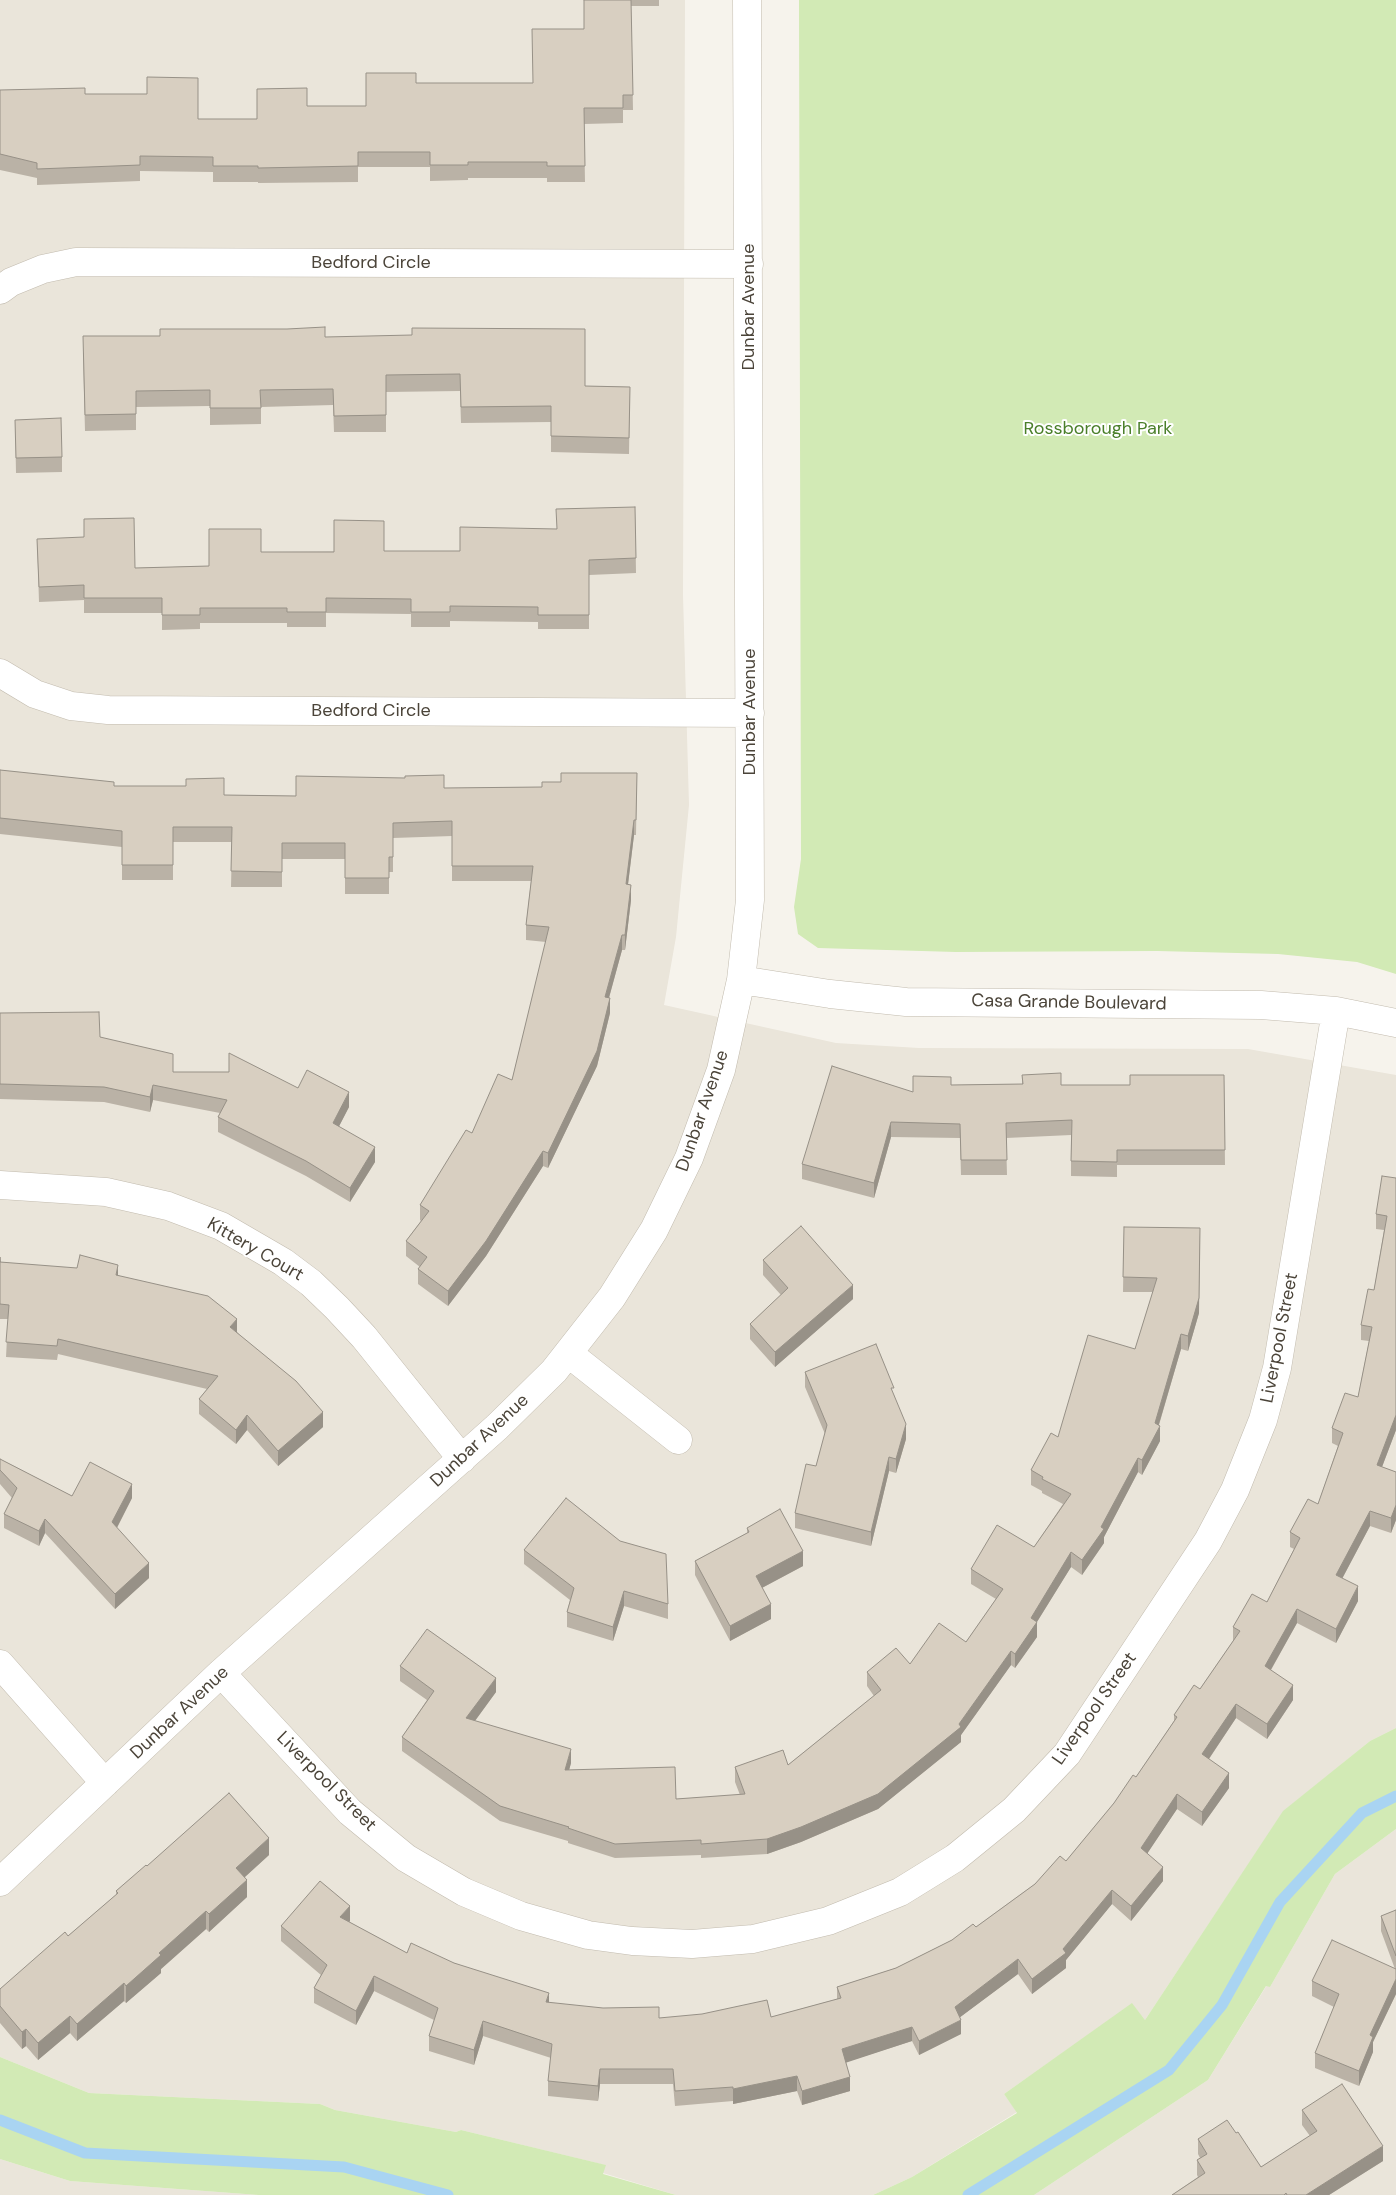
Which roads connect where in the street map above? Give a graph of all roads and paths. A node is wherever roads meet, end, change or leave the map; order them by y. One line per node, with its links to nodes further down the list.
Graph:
1 (748, 0): 2 (street, Dunbar Avenue)
2 (749, 264): 3 (street, Bedford Circle); 5 (street, Dunbar Avenue)
3 (0, 290)
4 (0, 673): 5 (street, Bedford Circle)
5 (750, 713): 6 (street, Dunbar Avenue)
6 (741, 980): 7 (street, Casa Grande Boulevard); 10 (street, Dunbar Avenue)
7 (1336, 1011): 8 (street, Casa Grande Boulevard); 14 (street, Liverpool Street)
8 (1396, 1024)
9 (0, 1185): 12 (street, Kittery Court)
10 (568, 1353): 11 (street); 12 (street, Dunbar Avenue)
11 (678, 1440)
12 (462, 1458): 14 (street, Dunbar Avenue)
13 (0, 1664): 15 (street)
14 (221, 1673): 15 (street, Dunbar Avenue)
15 (105, 1783): 16 (street, Dunbar Avenue)
16 (0, 1882)

